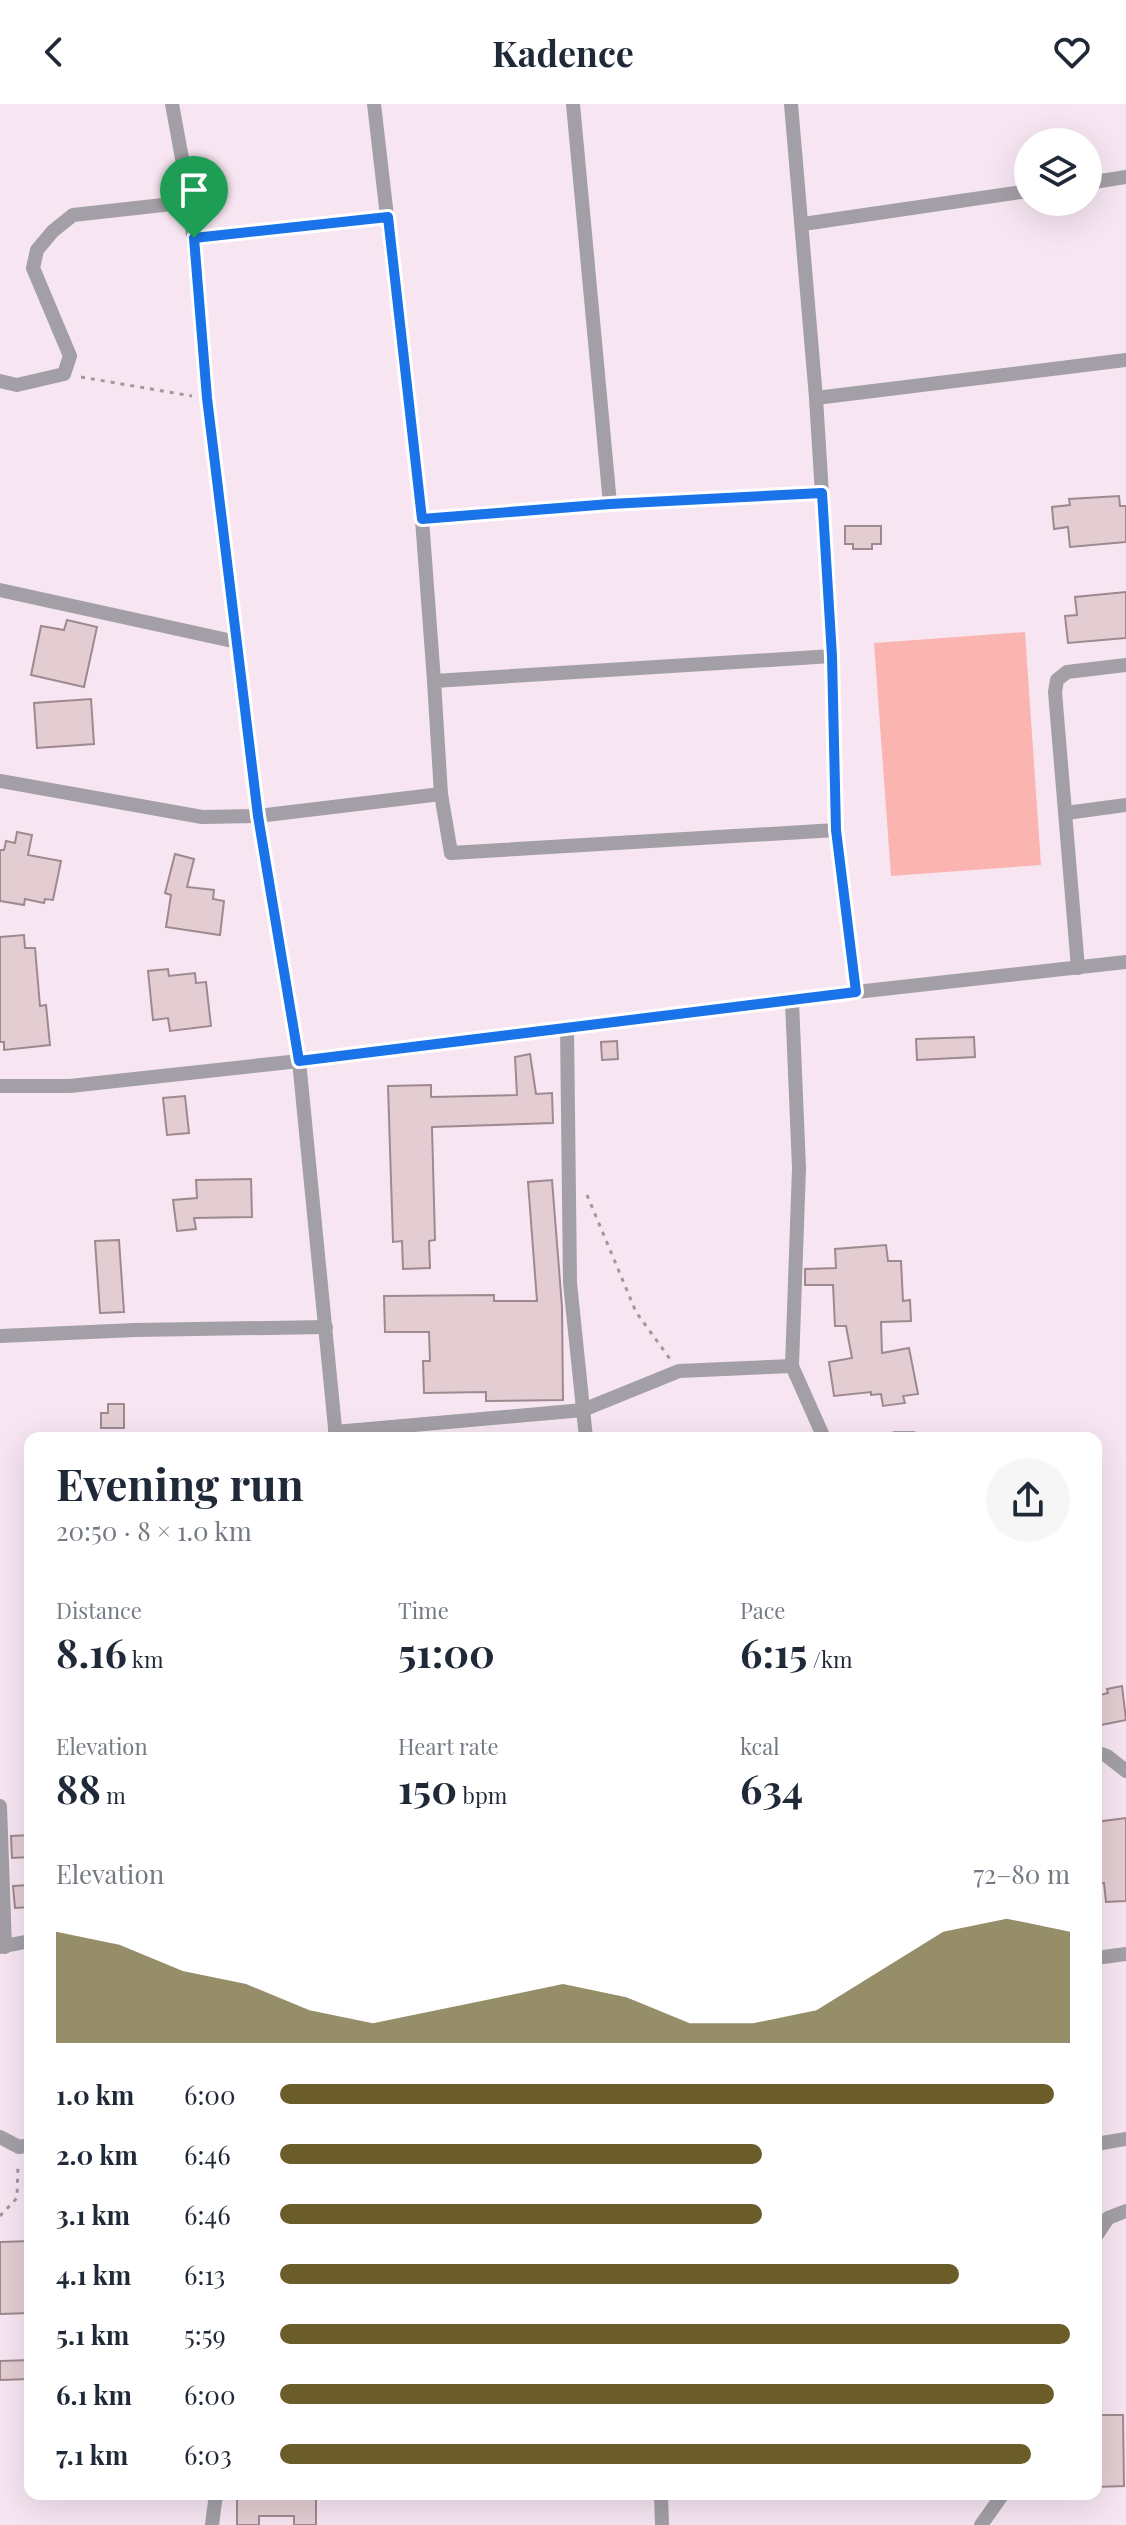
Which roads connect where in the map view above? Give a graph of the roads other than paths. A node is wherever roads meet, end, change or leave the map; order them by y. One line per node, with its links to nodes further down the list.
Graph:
1 (172, 104): 8 (street)
2 (374, 104): 9 (street)
3 (573, 104): 16 (street)
4 (791, 104): 10 (street)
5 (1126, 177): 6 (street)
6 (1102, 181)
7 (1014, 193): 10 (street)
8 (190, 202): 11 (street); 13 (street)
9 (388, 217): 11 (street); 17 (street)
10 (803, 224): 14 (street)
11 (194, 238): 19 (street)
12 (1126, 360): 14 (street)
13 (0, 381)
14 (816, 398): 15 (street)
15 (822, 493): 16 (street); 20 (street)
16 (610, 504): 17 (street)
17 (422, 519): 22 (street)
18 (0, 590): 19 (street)
19 (237, 642): 27 (street)
20 (832, 656): 22 (street); 28 (street)
21 (1126, 665): 26 (street)
22 (434, 681): 24 (street)
23 (0, 781): 27 (street)
24 (441, 794): 27 (street); 28 (street)
25 (1126, 805): 26 (street)
26 (1066, 813): 30 (street)
27 (258, 816): 34 (street)
28 (836, 830): 31 (street)
29 (1126, 962): 30 (street)
30 (1078, 968): 31 (street)
31 (856, 992): 32 (street)
32 (792, 1001): 33 (street); 38 (street)
33 (567, 1027): 34 (street); 39 (street)
34 (299, 1061): 35 (street); 36 (street)
35 (0, 1086)
36 (326, 1327): 37 (street); 40 (street)
37 (0, 1336)
38 (792, 1366): 39 (street); 43 (street)
39 (583, 1410): 41 (street); 42 (street)
40 (336, 1432)
41 (366, 1432)
42 (585, 1432)
43 (821, 1432)
44 (1102, 1754): 45 (street)
45 (1126, 1771)
46 (0, 1806): 48 (street)
47 (24, 1942): 48 (street)
48 (3, 1947)
49 (1126, 1954): 50 (street)
50 (1102, 1957)
51 (0, 2137): 54 (street)
52 (1126, 2139): 53 (street)
53 (1102, 2143)
54 (24, 2146)
55 (1126, 2211): 56 (street)
56 (1102, 2227)
57 (215, 2500): 60 (street)
58 (661, 2500): 61 (street)
59 (999, 2500): 62 (street)
60 (212, 2525)
61 (662, 2525)
62 (981, 2525)

